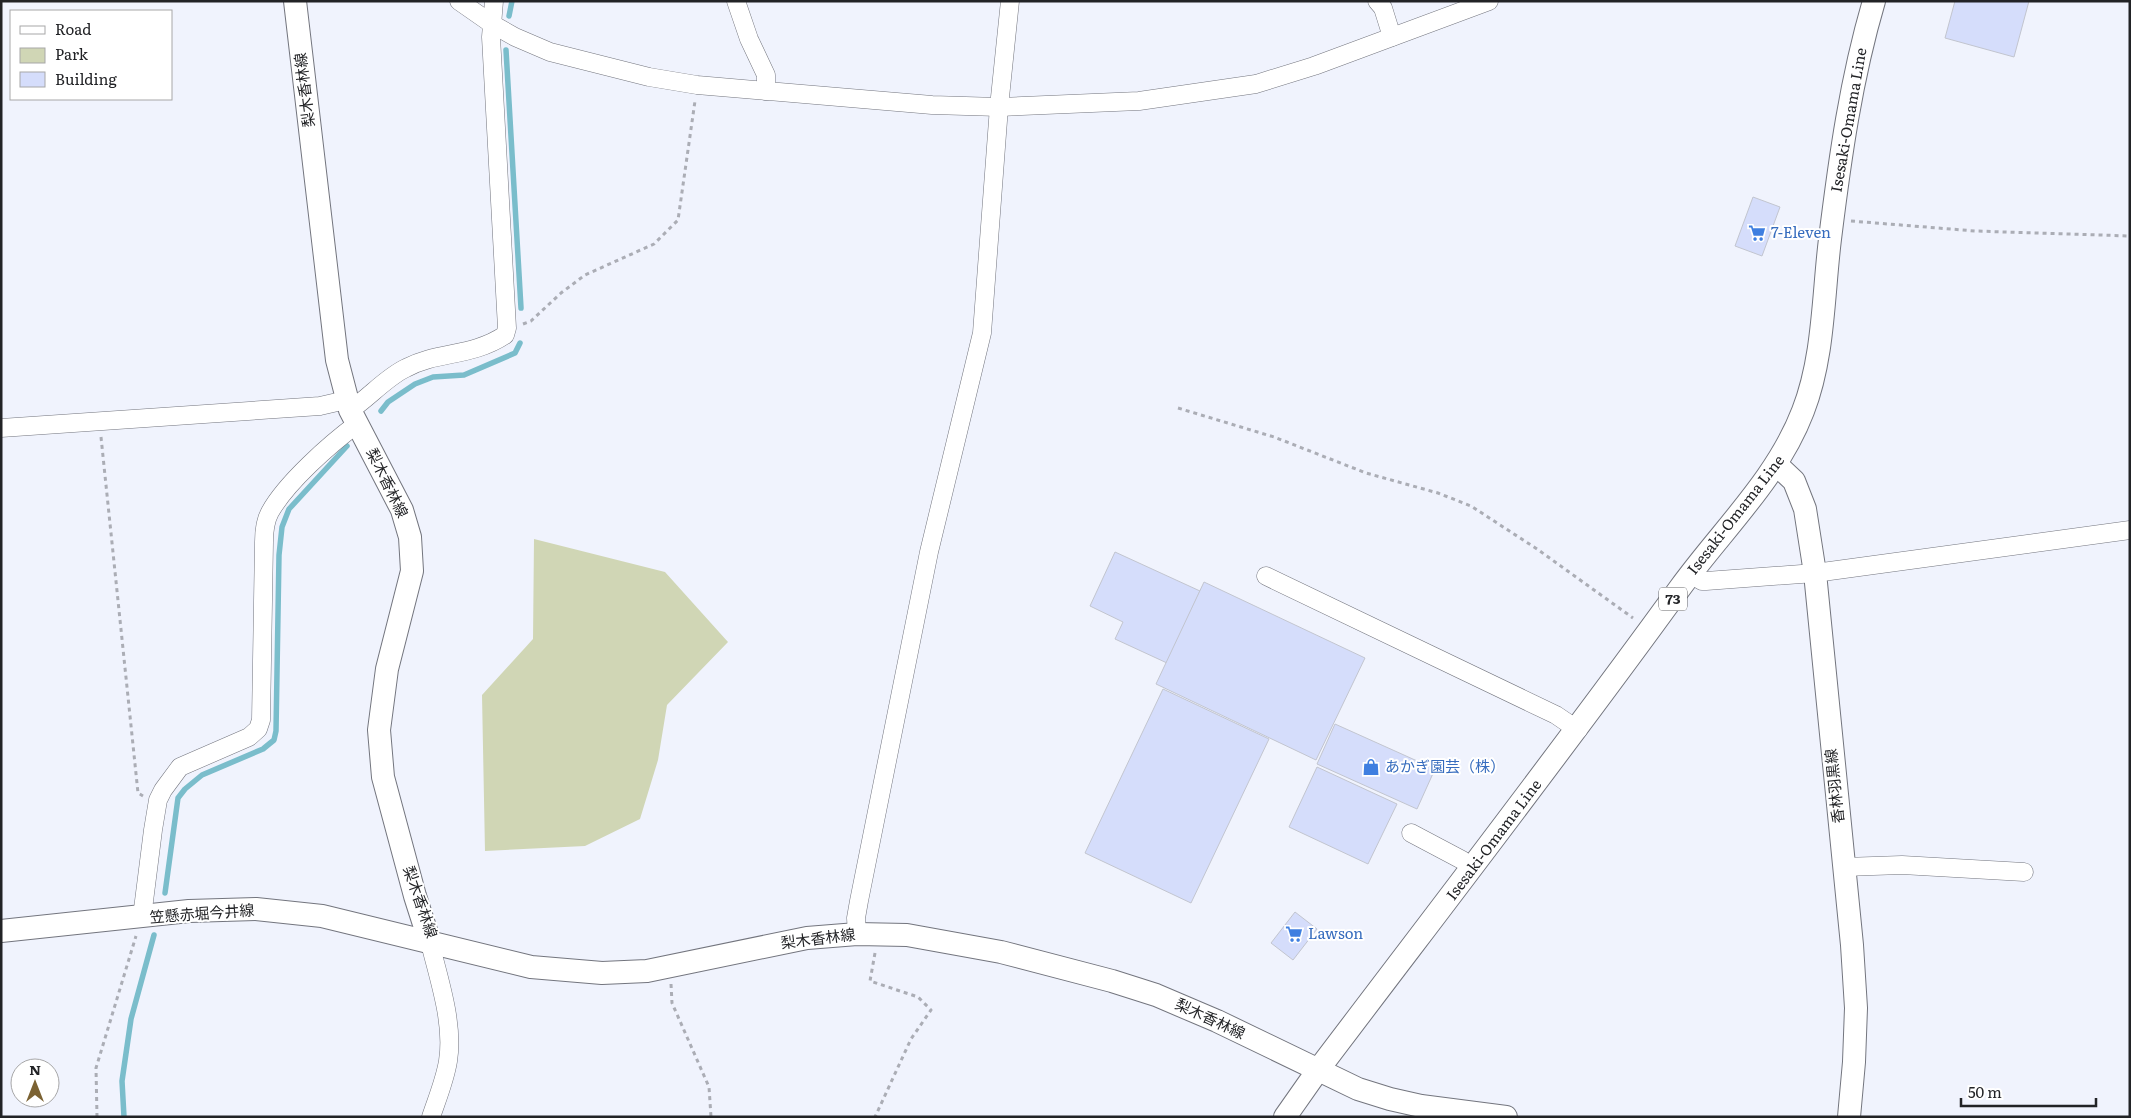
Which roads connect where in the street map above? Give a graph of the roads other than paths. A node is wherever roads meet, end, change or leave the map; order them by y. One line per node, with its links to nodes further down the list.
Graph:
1 (295, 1): 13 (main road, 梨木香林線)
2 (459, 1): 9 (street)
3 (494, 1): 9 (street)
4 (736, 1): 11 (street)
5 (1010, 1): 12 (street)
6 (1377, 1): 10 (street)
7 (1489, 1): 10 (street)
8 (1874, 1): 15 (main road, Isesaki-Omama Line / 73)
9 (492, 24): 11 (street); 13 (street)
10 (1392, 37): 12 (street)
11 (766, 91): 12 (street)
12 (999, 107): 27 (street)
13 (351, 411): 14 (street); 25 (street); 28 (main road, 梨木香林線)
14 (1, 428)
15 (1777, 465): 17 (main road, Isesaki-Omama Line / 73); 18 (main road, 香林羽黒線)
16 (2130, 530): 18 (street)
17 (1690, 574): 18 (street); 20 (main road, Isesaki-Omama Line / 73)
18 (1815, 574): 22 (main road, 香林羽黒線)
19 (1266, 576): 20 (street)
20 (1578, 730): 23 (main road, Isesaki-Omama Line / 73)
21 (1411, 833): 23 (street)
22 (1844, 867): 24 (street); 33 (main road, 香林羽黒線)
23 (1472, 868): 29 (main road, Isesaki-Omama Line / 73)
24 (2024, 872)
25 (142, 918): 26 (main road, 笠懸赤堀今井線); 28 (main road, 笠懸赤堀今井線)
26 (1, 931)
27 (868, 934): 28 (main road, 梨木香林線); 29 (main road, 梨木香林線)
28 (430, 943): 30 (street)
29 (1318, 1070): 31 (main road, Isesaki-Omama Line / 73); 32 (main road)
30 (432, 1117)
31 (1285, 1117)
32 (1506, 1117)
33 (1849, 1117)

